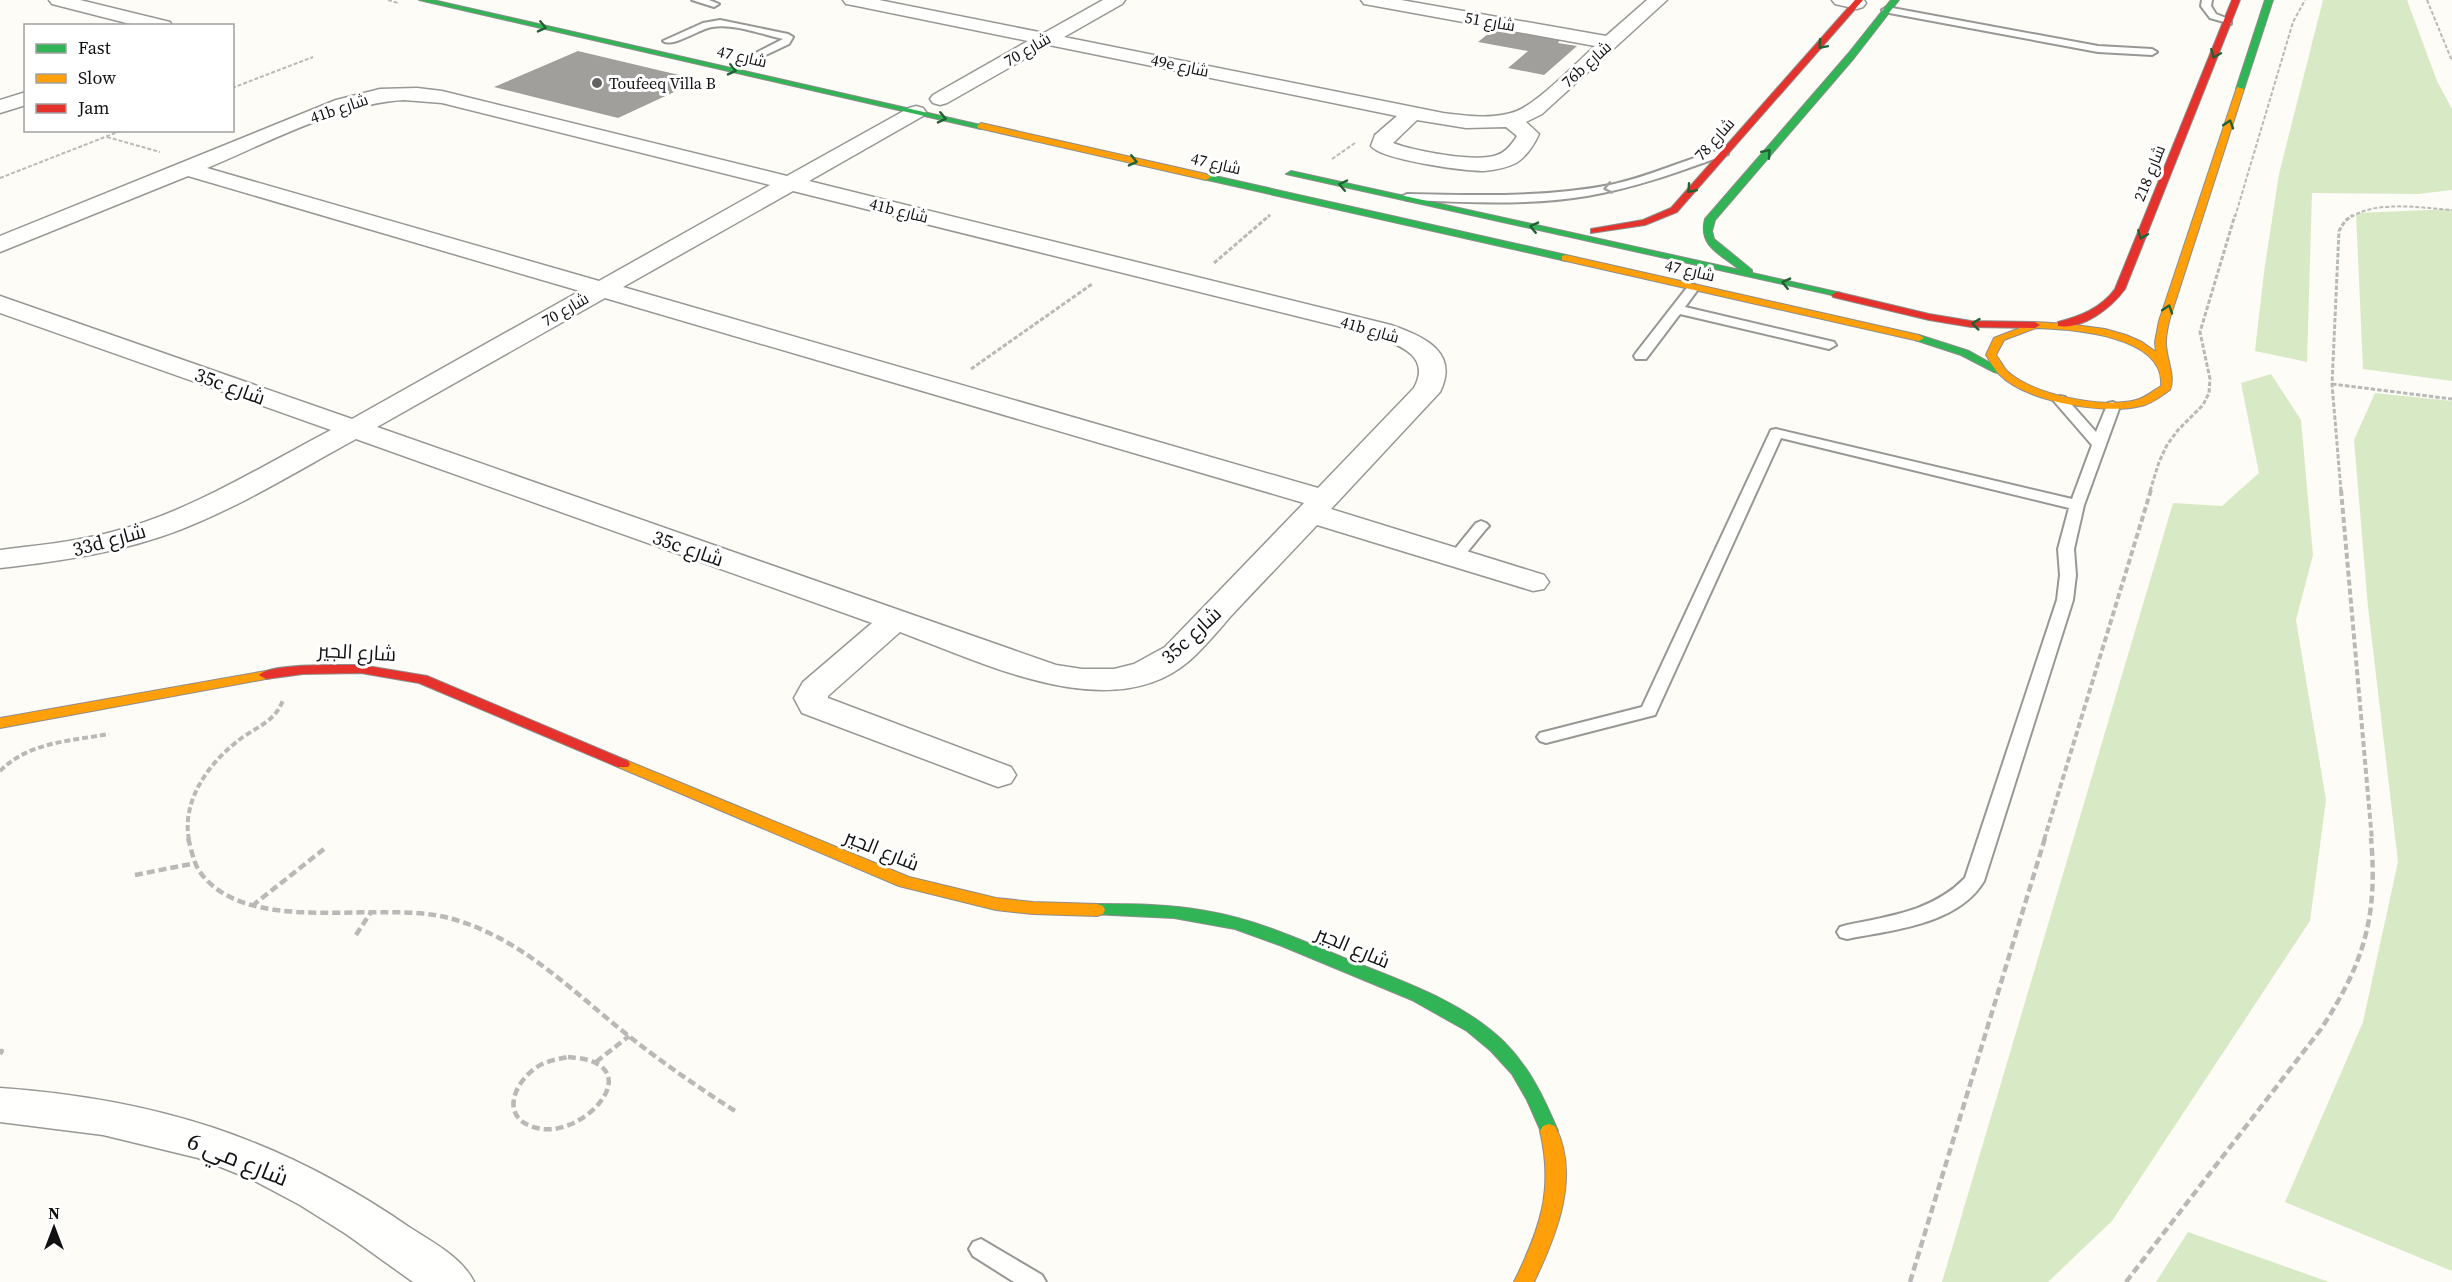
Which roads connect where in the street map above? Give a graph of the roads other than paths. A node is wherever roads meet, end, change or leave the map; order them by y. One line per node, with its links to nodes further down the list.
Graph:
1 (58, 0): 18 (street)
2 (423, 0): 15 (street, شارع 47)
3 (484, 0): 16 (street, شارع 47)
4 (697, 0): 13 (lane)
5 (852, 0): 19 (street, 49e شارع)
6 (1116, 0): 19 (street, شارع 70)
7 (1370, 0): 21 (street, شارع 51)
8 (1658, 0): 21 (street, 76b شارع)
9 (2207, 0): 17 (lane)
10 (2236, 0): 17 (street, شارع 218)
11 (2269, 0): 48 (street, one-way to 11)
12 (1852, 1): 32 (street, شارع 78, one-way to 32)
13 (714, 4)
14 (1891, 5): 23 (lane); 39 (street, one-way to 14)
15 (474, 11): 16 (street); 27 (street, شارع 47, one-way to 27)
16 (532, 12): 20 (street, شارع 47)
17 (2228, 22): 45 (street, شارع 218, one-way to 45)
18 (155, 24)
19 (1047, 38): 27 (street, شارع 70); 30 (street, 49e شارع)
20 (668, 41): 22 (street, شارع 47); 24 (lane)
21 (1610, 43): 31 (street, 76b شارع)
22 (689, 45)
23 (2152, 52)
24 (746, 58): 25 (street, شارع 47)
25 (773, 63)
26 (24, 99): 29 (street)
27 (928, 103): 28 (street, شارع 47); 35 (street, شارع 70); 40 (street, شارع 47, one-way to 40)
28 (963, 104)
29 (0, 107)
30 (1413, 113): 31 (street, 49e شارع); 31 (street)
31 (1510, 120)
32 (1724, 152): 36 (lane, one-way to 36); 37 (street, شارع 78, one-way to 37)
33 (194, 167): 35 (street, 41b شارع); 38 (street); 41 (street)
34 (1274, 170): 36 (street, شارع 47, one-way to 34)
35 (789, 183): 41 (street, شارع 70); 56 (street, 41b شارع)
36 (1399, 196): 37 (street, شارع 47, one-way to 36)
37 (1557, 232): 39 (street, شارع 47)
38 (0, 245)
39 (1752, 275): 44 (street, شارع 47, one-way to 39)
40 (1693, 288): 43 (lane); 49 (street, شارع 47)
41 (600, 289): 52 (street, شارع 70); 56 (street)
42 (0, 304): 52 (street, 35c شارع)
43 (1677, 309): 46 (lane); 47 (lane)
44 (2035, 325): 45 (street); 49 (street)
45 (2059, 325): 48 (street)
46 (1829, 345)
47 (1641, 356)
48 (2163, 366): 51 (street, شارع 47)
49 (1998, 370): 50 (street, شارع 47)
50 (2060, 400): 51 (street, شارع 47); 53 (lane)
51 (2113, 406): 53 (lane)
52 (352, 430): 54 (street, شارع 70); 61 (street, 35c شارع)
53 (2099, 444): 55 (lane)
54 (214, 504): 59 (street, 33d شارع)
55 (2077, 505): 63 (lane); 65 (lane)
56 (1317, 506): 58 (street); 61 (street, 35c شارع)
57 (1481, 526): 58 (lane)
58 (1455, 558): 60 (street)
59 (0, 559)
60 (1533, 582)
61 (895, 620): 64 (street)
62 (0, 723): 70 (street, شارع الجير)
63 (1546, 737)
64 (998, 775)
65 (1847, 932)
66 (0, 1105): 68 (street, شارع مي 6)
67 (981, 1250): 69 (lane)
68 (450, 1282)
69 (1034, 1282)
70 (1524, 1282)

